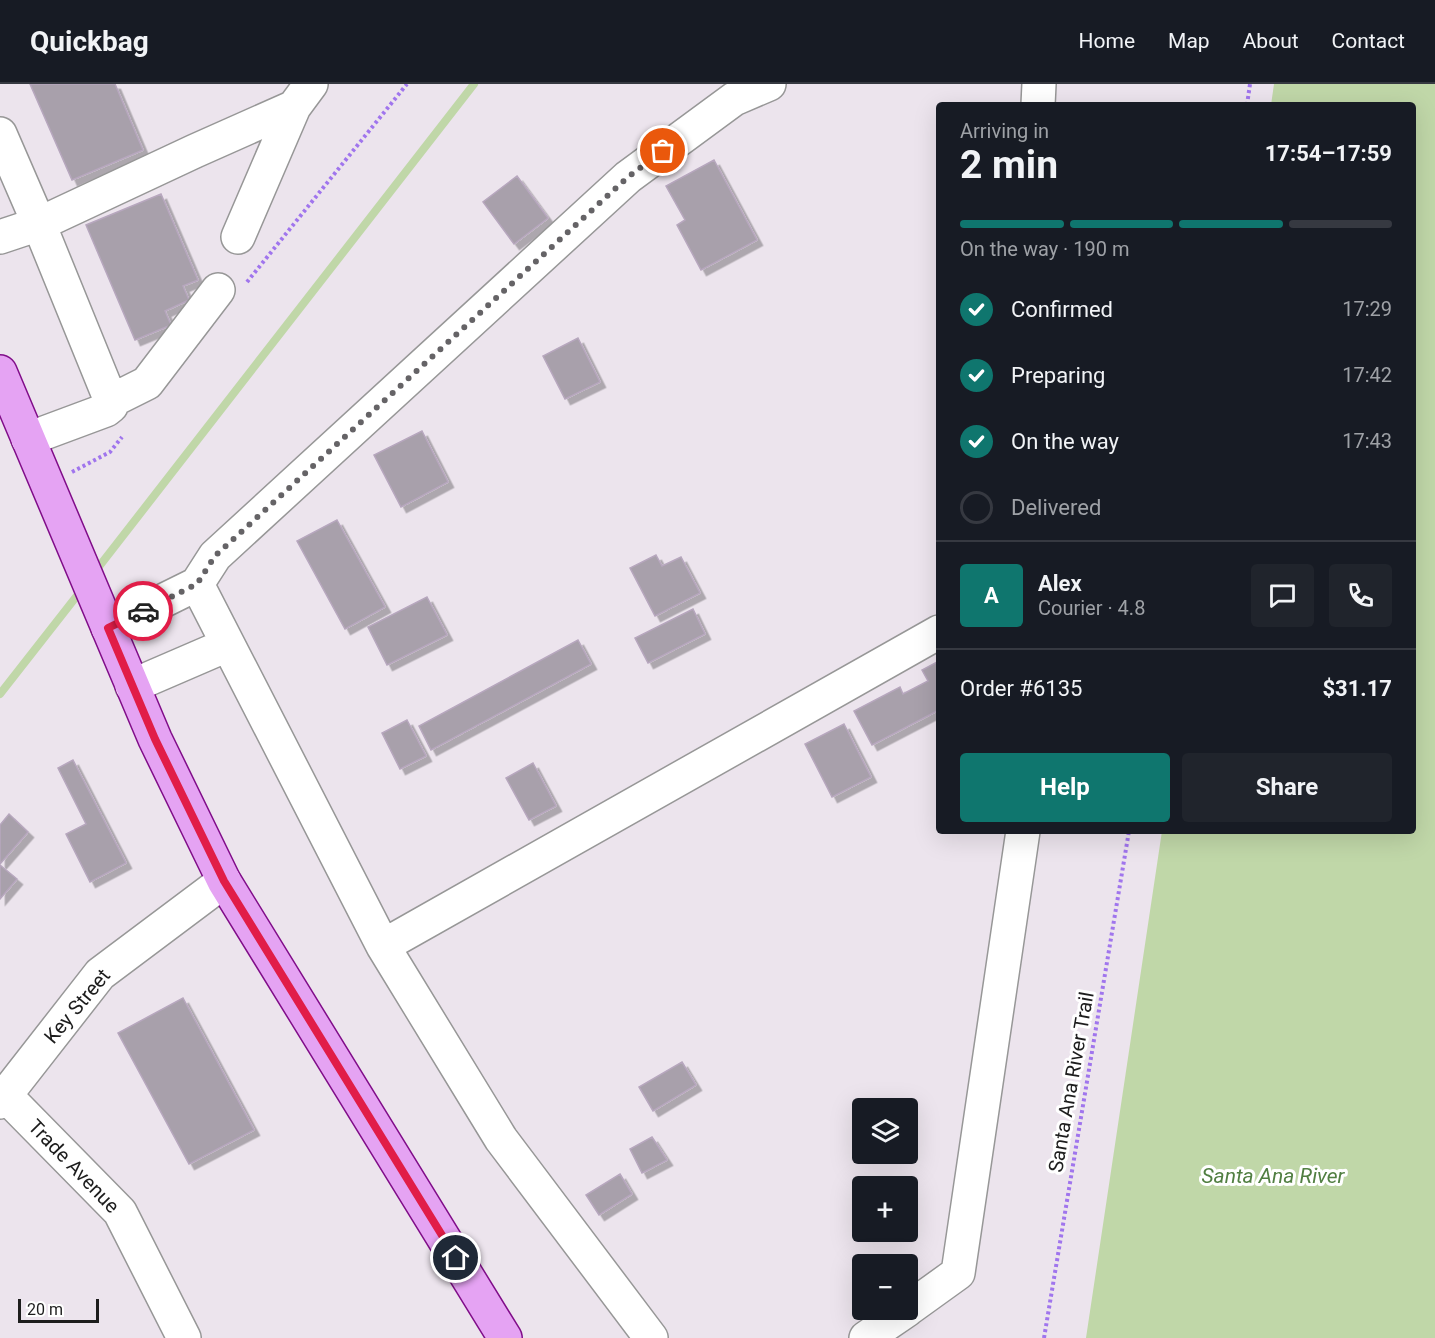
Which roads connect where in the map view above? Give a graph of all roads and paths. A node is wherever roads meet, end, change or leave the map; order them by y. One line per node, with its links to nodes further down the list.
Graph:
1 (769, 84): 15 (street)
2 (1039, 84): 5 (street)
3 (1250, 84): 6 (path)
4 (303, 96): 8 (street); 10 (street)
5 (1038, 102)
6 (1247, 102)
7 (0, 134): 8 (street)
8 (39, 224): 9 (street); 13 (street)
9 (0, 237)
10 (238, 237)
11 (218, 290): 13 (street)
12 (0, 372): 14 (main road)
13 (111, 401): 14 (street)
14 (28, 440): 16 (main road)
15 (197, 584): 16 (street); 18 (street)
16 (108, 628): 19 (main road)
17 (936, 634): 23 (street)
18 (227, 645): 19 (street); 23 (street)
19 (132, 686): 22 (main road)
20 (1023, 834): 25 (street)
21 (1128, 834): 31 (path, Santa Ana River Trail)
22 (224, 881): 24 (street, Key Street); 28 (main road)
23 (383, 946): 29 (street)
24 (3, 1098): 27 (street, Trade Avenue)
25 (918, 1301)
26 (891, 1320): 30 (street)
27 (184, 1338)
28 (505, 1338)
29 (651, 1338)
30 (866, 1338)
31 (1044, 1338)

